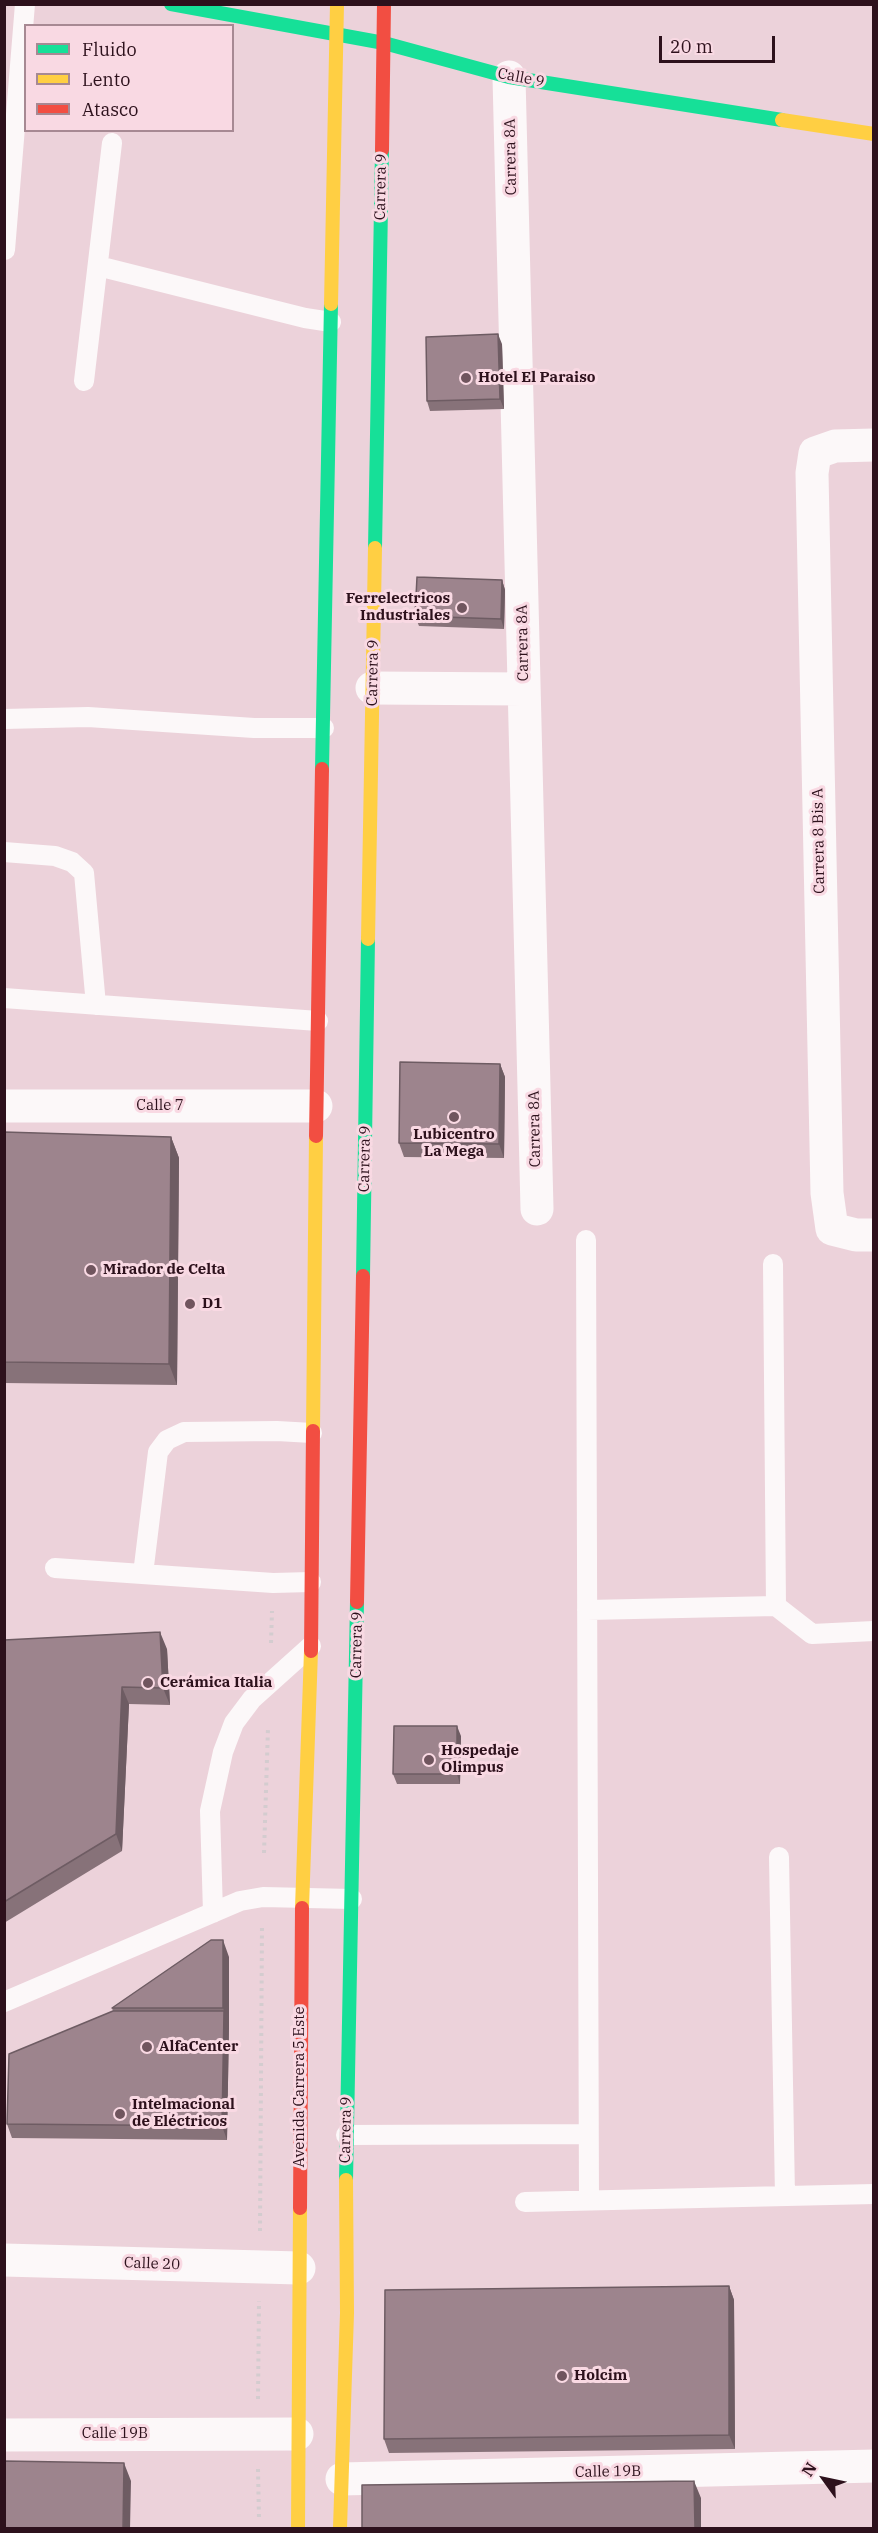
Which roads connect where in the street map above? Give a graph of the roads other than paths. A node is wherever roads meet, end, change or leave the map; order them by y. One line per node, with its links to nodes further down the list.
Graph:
1 (25, 4): 10 (lane)
2 (171, 4): 5 (main road, Calle 9)
3 (337, 4): 5 (main road)
4 (384, 4): 6 (main road, Carrera 9)
5 (336, 34): 6 (main road, Calle 9); 12 (main road)
6 (384, 43): 7 (main road, Calle 9); 15 (main road, Carrera 9)
7 (509, 77): 8 (main road, Calle 9); 16 (street, Carrera 8A)
8 (873, 134)
9 (112, 142): 11 (lane)
10 (5, 250)
11 (98, 266): 12 (lane); 13 (lane)
12 (331, 322): 18 (main road)
13 (84, 381)
14 (873, 445): 26 (street, Carrera 8 Bis A)
15 (372, 688): 16 (street); 39 (main road, Carrera 9)
16 (524, 689): 25 (street, Carrera 8A)
17 (4, 719): 18 (lane)
18 (324, 728): 22 (main road)
19 (4, 852): 21 (lane)
20 (4, 998): 21 (lane)
21 (96, 1005): 22 (lane)
22 (318, 1021): 24 (main road)
23 (4, 1106): 24 (street, Calle 7)
24 (316, 1106): 29 (main road)
25 (537, 1209)
26 (873, 1235)
27 (586, 1240): 34 (lane)
28 (773, 1264): 33 (lane)
29 (312, 1433): 31 (lane); 32 (main road)
30 (55, 1568): 31 (lane)
31 (143, 1574): 32 (lane)
32 (310, 1582): 36 (main road)
33 (776, 1606): 34 (lane); 35 (lane)
34 (587, 1610): 42 (lane)
35 (873, 1631)
36 (311, 1646): 38 (main road, Avenida Carrera 5 Este); 40 (lane)
37 (779, 1857): 45 (lane)
38 (302, 1897): 39 (lane); 40 (lane); 49 (main road, Avenida Carrera 5 Este)
39 (352, 1899): 43 (main road, Carrera 9)
40 (213, 1913): 41 (lane)
41 (4, 2002)
42 (587, 2134): 43 (lane); 46 (lane)
43 (346, 2135): 53 (main road, Carrera 9)
44 (873, 2194): 45 (lane)
45 (785, 2196): 46 (lane)
46 (589, 2200): 47 (lane)
47 (525, 2202)
48 (4, 2260): 49 (street, Calle 20)
49 (299, 2268): 50 (main road, Avenida Carrera 5 Este)
50 (297, 2434): 51 (street, Calle 19B); 54 (main road, Avenida Carrera 5 Este)
51 (4, 2435)
52 (873, 2466): 53 (street, Calle 19B)
53 (342, 2479): 55 (main road)
54 (298, 2529)
55 (340, 2529)

